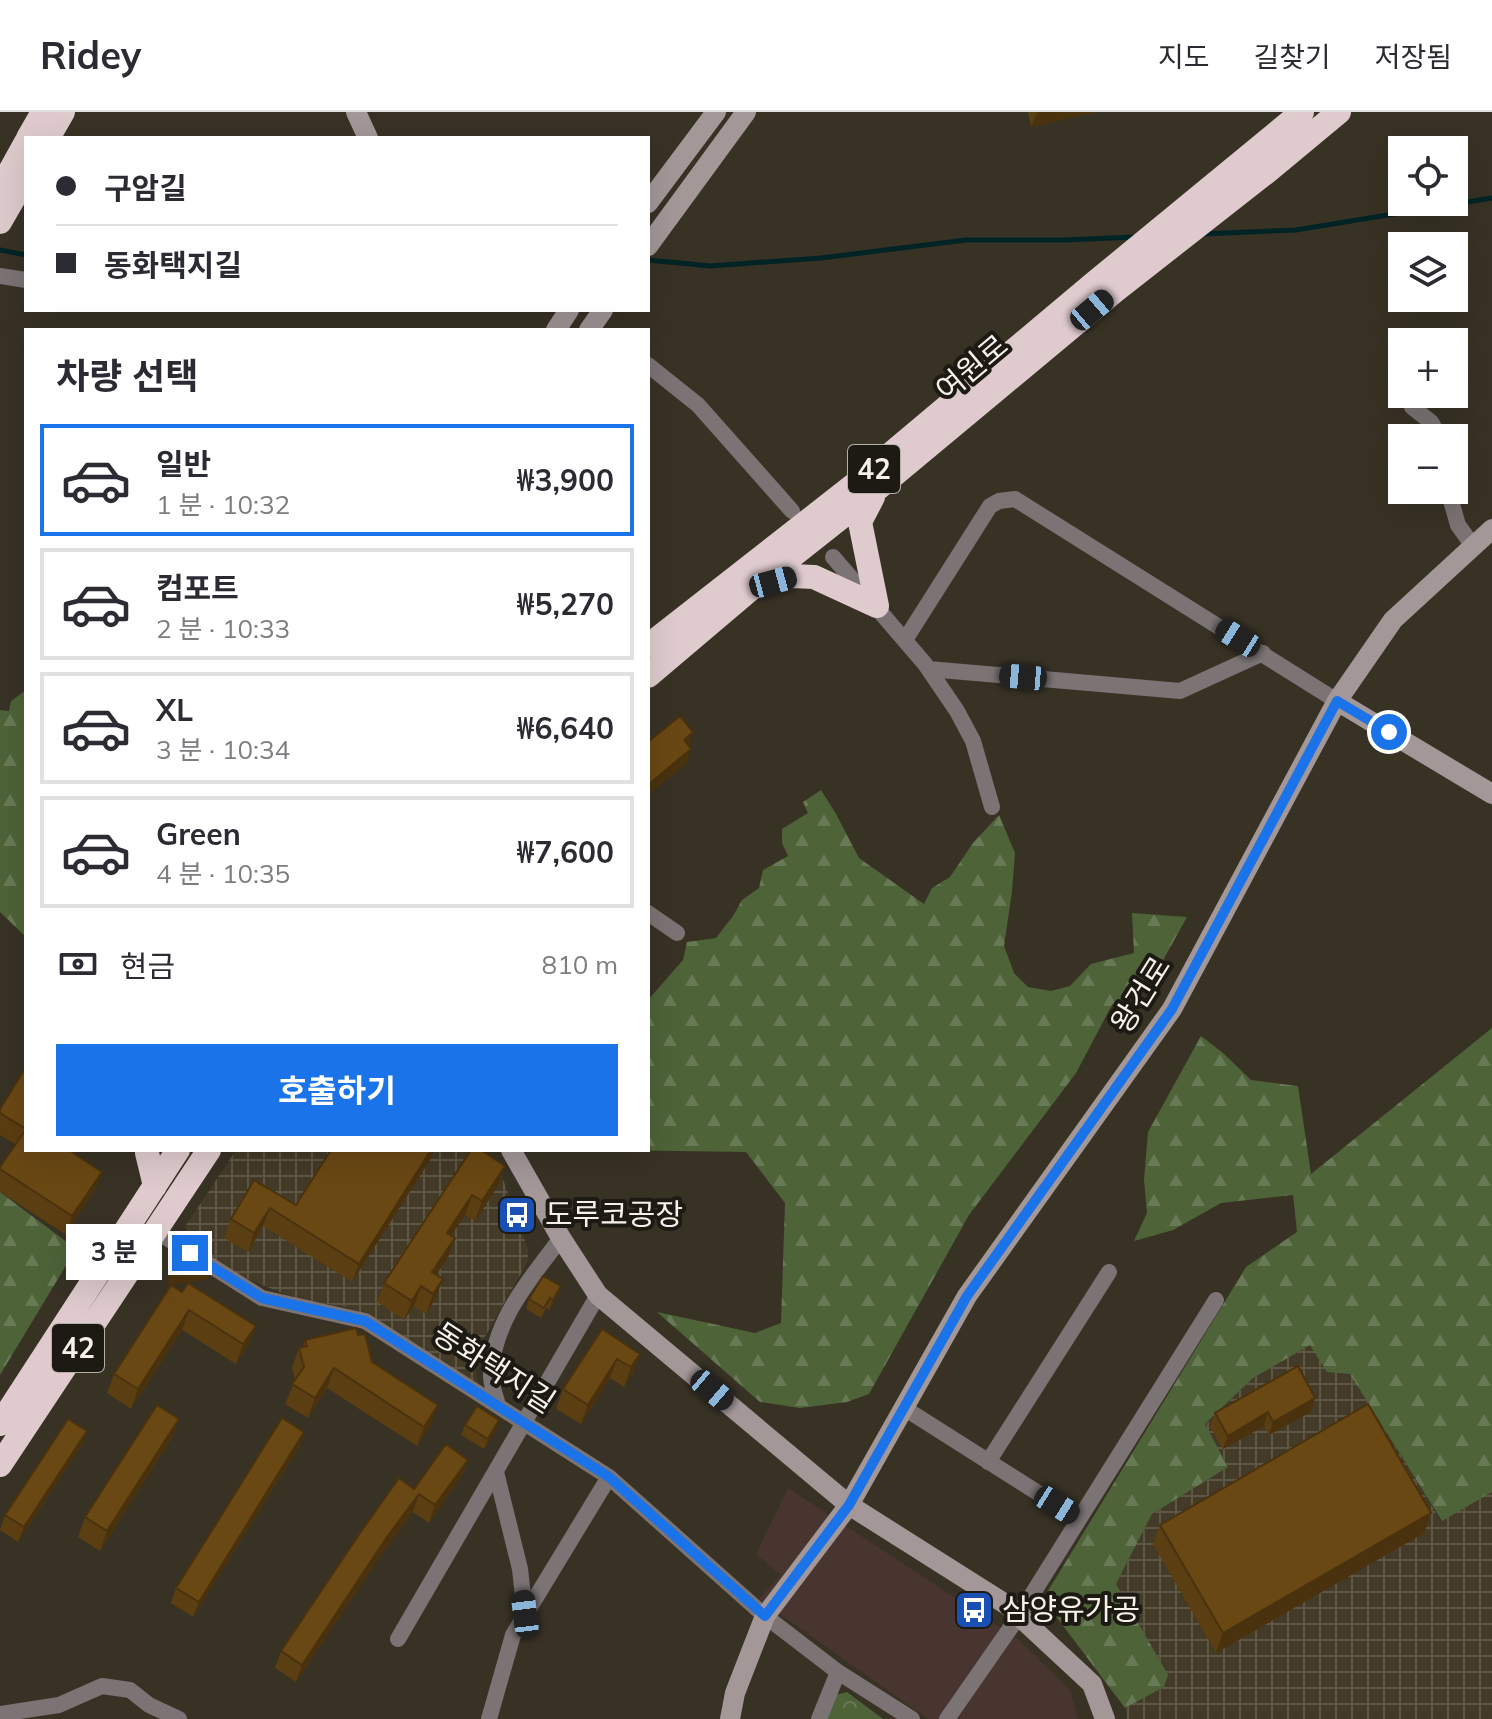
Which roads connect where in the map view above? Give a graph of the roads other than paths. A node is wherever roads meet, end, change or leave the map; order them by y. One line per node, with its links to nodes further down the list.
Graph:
1 (43, 112): 8 (highway)
2 (63, 112): 9 (highway)
3 (356, 112): 10 (street)
4 (716, 112): 13 (street)
5 (746, 112): 15 (street)
6 (1302, 112): 18 (highway, 여원로 / 42)
7 (1339, 112): 18 (highway, 여원로 / 42)
8 (29, 136)
9 (49, 136)
10 (367, 136)
11 (24, 148): 14 (highway)
12 (24, 179): 14 (highway)
13 (650, 200)
14 (4, 204)
15 (651, 236)
16 (0, 276): 17 (street)
17 (24, 280)
18 (1105, 287): 24 (highway, 여원로 / 42); 33 (highway, 여원로 / 42)
19 (564, 316): 20 (street)
20 (595, 323)
21 (650, 367): 26 (street)
22 (1413, 408): 23 (street)
23 (1432, 424)
24 (877, 489): 30 (highway, 여원로 / 42); 31 (highway)
25 (1452, 504): 28 (street)
26 (792, 511)
27 (1492, 529): 28 (street, 왕건로)
28 (1473, 546): 37 (street, 왕건로)
29 (833, 557): 31 (street)
30 (753, 587): 31 (highway); 36 (highway, 여원로 / 42)
31 (877, 606): 32 (street)
32 (905, 640): 34 (street); 35 (street)
33 (650, 644)
34 (1263, 653): 35 (street); 37 (street)
35 (929, 669): 39 (street)
36 (650, 674)
37 (1337, 701): 38 (street); 54 (street, 왕건로)
38 (1492, 794)
39 (992, 807)
40 (650, 914): 41 (street)
41 (677, 933)
42 (177, 1152): 46 (highway, 42)
43 (208, 1152): 48 (highway, 42)
44 (512, 1152): 49 (street)
45 (147, 1153): 46 (highway)
46 (155, 1186): 47 (highway, 42)
47 (135, 1219): 48 (highway); 56 (highway, 42)
48 (156, 1231): 53 (street, 동화택지길); 58 (highway, 42)
49 (561, 1238): 51 (street); 53 (street)
50 (1109, 1272): 57 (street)
51 (598, 1295): 55 (street); 61 (street)
52 (1216, 1300): 62 (street)
53 (498, 1406): 55 (street, 동화택지길)
54 (904, 1408): 57 (street); 61 (street, 왕건로)
55 (524, 1423): 59 (street); 60 (street, 동화택지길)
56 (0, 1424)
57 (988, 1462): 62 (street)
58 (0, 1465)
59 (496, 1472): 63 (street); 66 (street)
60 (609, 1477): 63 (street); 64 (street, 동화택지길)
61 (849, 1505): 64 (street); 65 (street)
62 (1079, 1519): 65 (street)
63 (525, 1614): 70 (street)
64 (765, 1616): 67 (street, 동화택지길); 71 (street)
65 (1018, 1617): 74 (street); 75 (street)
66 (398, 1639)
67 (838, 1672): 72 (street); 73 (street, 동화택지길)
68 (0, 1714): 69 (street)
69 (179, 1719)
70 (489, 1719)
71 (730, 1719)
72 (819, 1719)
73 (912, 1719)
74 (947, 1719)
75 (1105, 1719)

